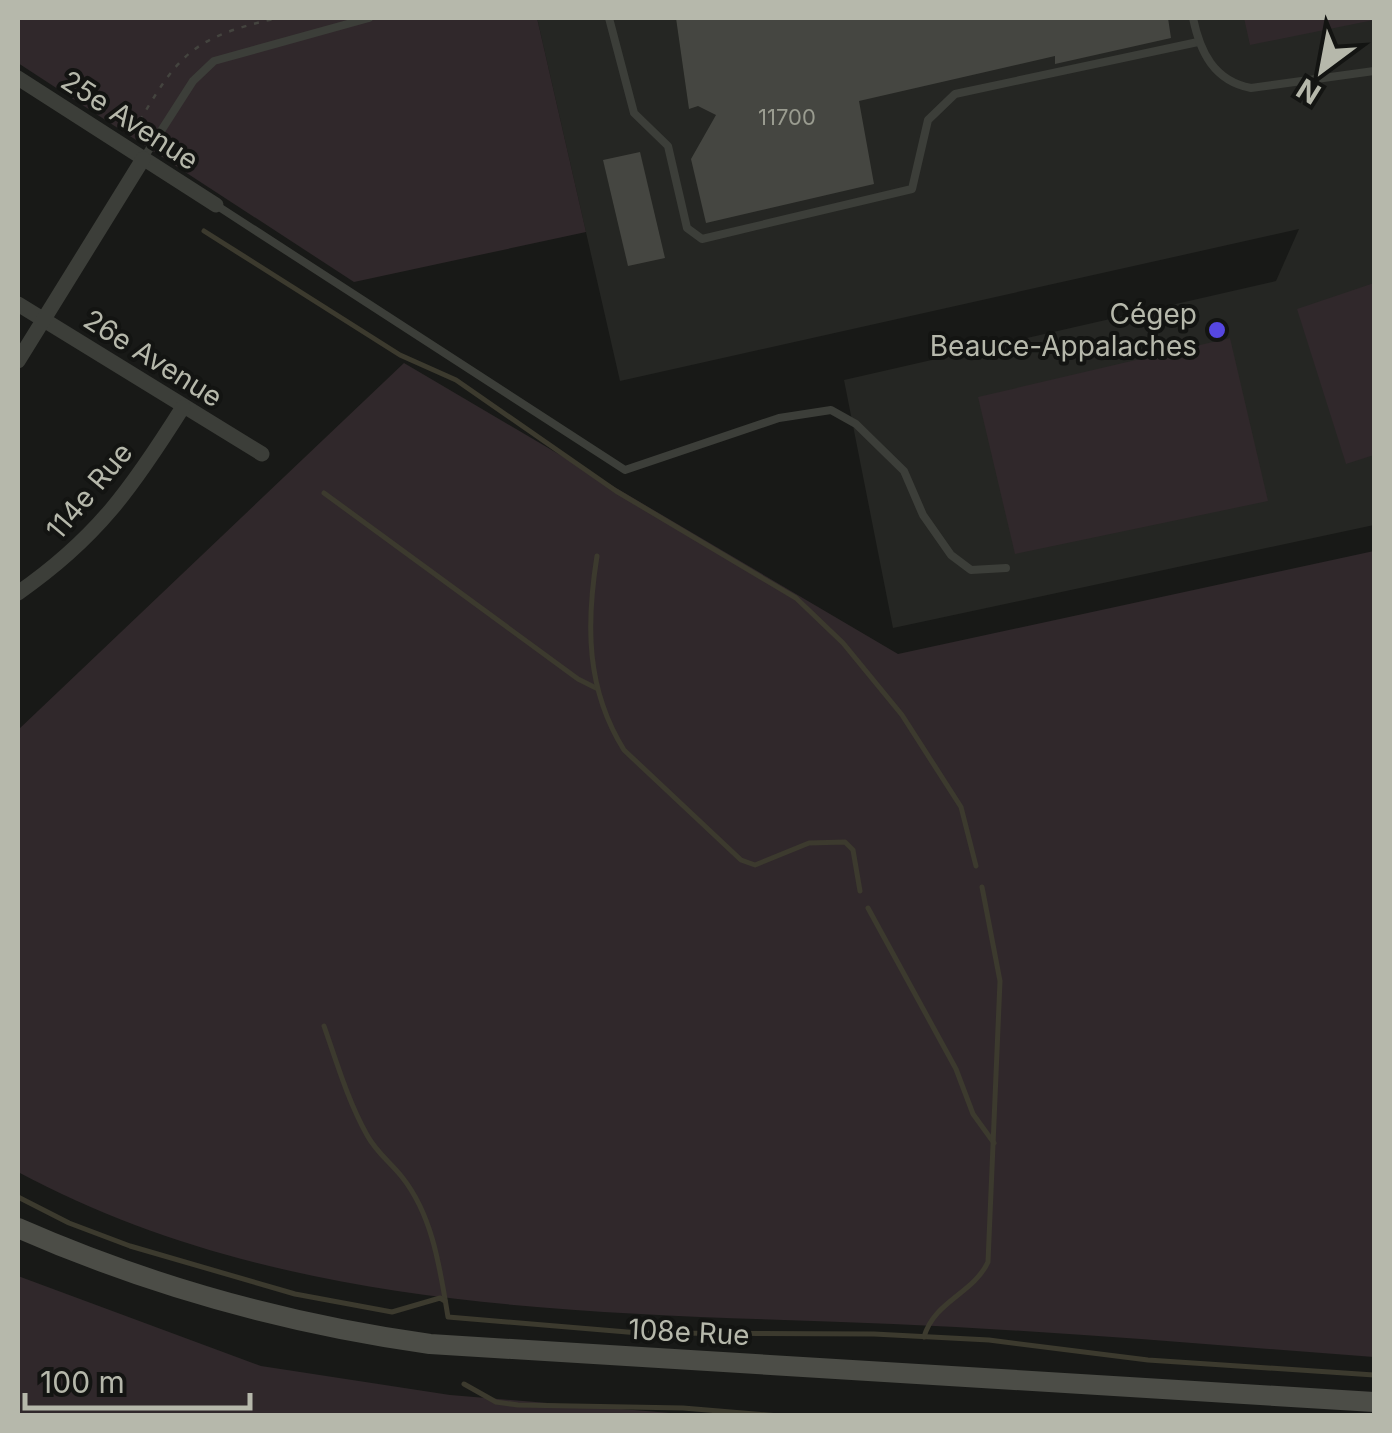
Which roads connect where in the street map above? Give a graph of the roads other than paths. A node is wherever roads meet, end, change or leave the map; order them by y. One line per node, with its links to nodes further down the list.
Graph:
1 (369, 18): 7 (lane)
2 (609, 18): 4 (lane)
3 (1193, 18): 4 (lane)
4 (1198, 42): 5 (lane)
5 (1374, 72)
6 (18, 78): 7 (street, 25e Avenue)
7 (143, 159): 8 (street, 25e Avenue); 10 (street)
8 (216, 205): 14 (lane)
9 (18, 304): 10 (street, 26e Avenue)
10 (44, 320): 11 (street); 12 (street, 26e Avenue)
11 (18, 361)
12 (182, 407): 13 (street, 26e Avenue); 15 (street, 114e Rue)
13 (262, 454)
14 (1006, 568)
15 (18, 593)
16 (18, 1228): 17 (main road, 108e Rue)
17 (1374, 1402)

